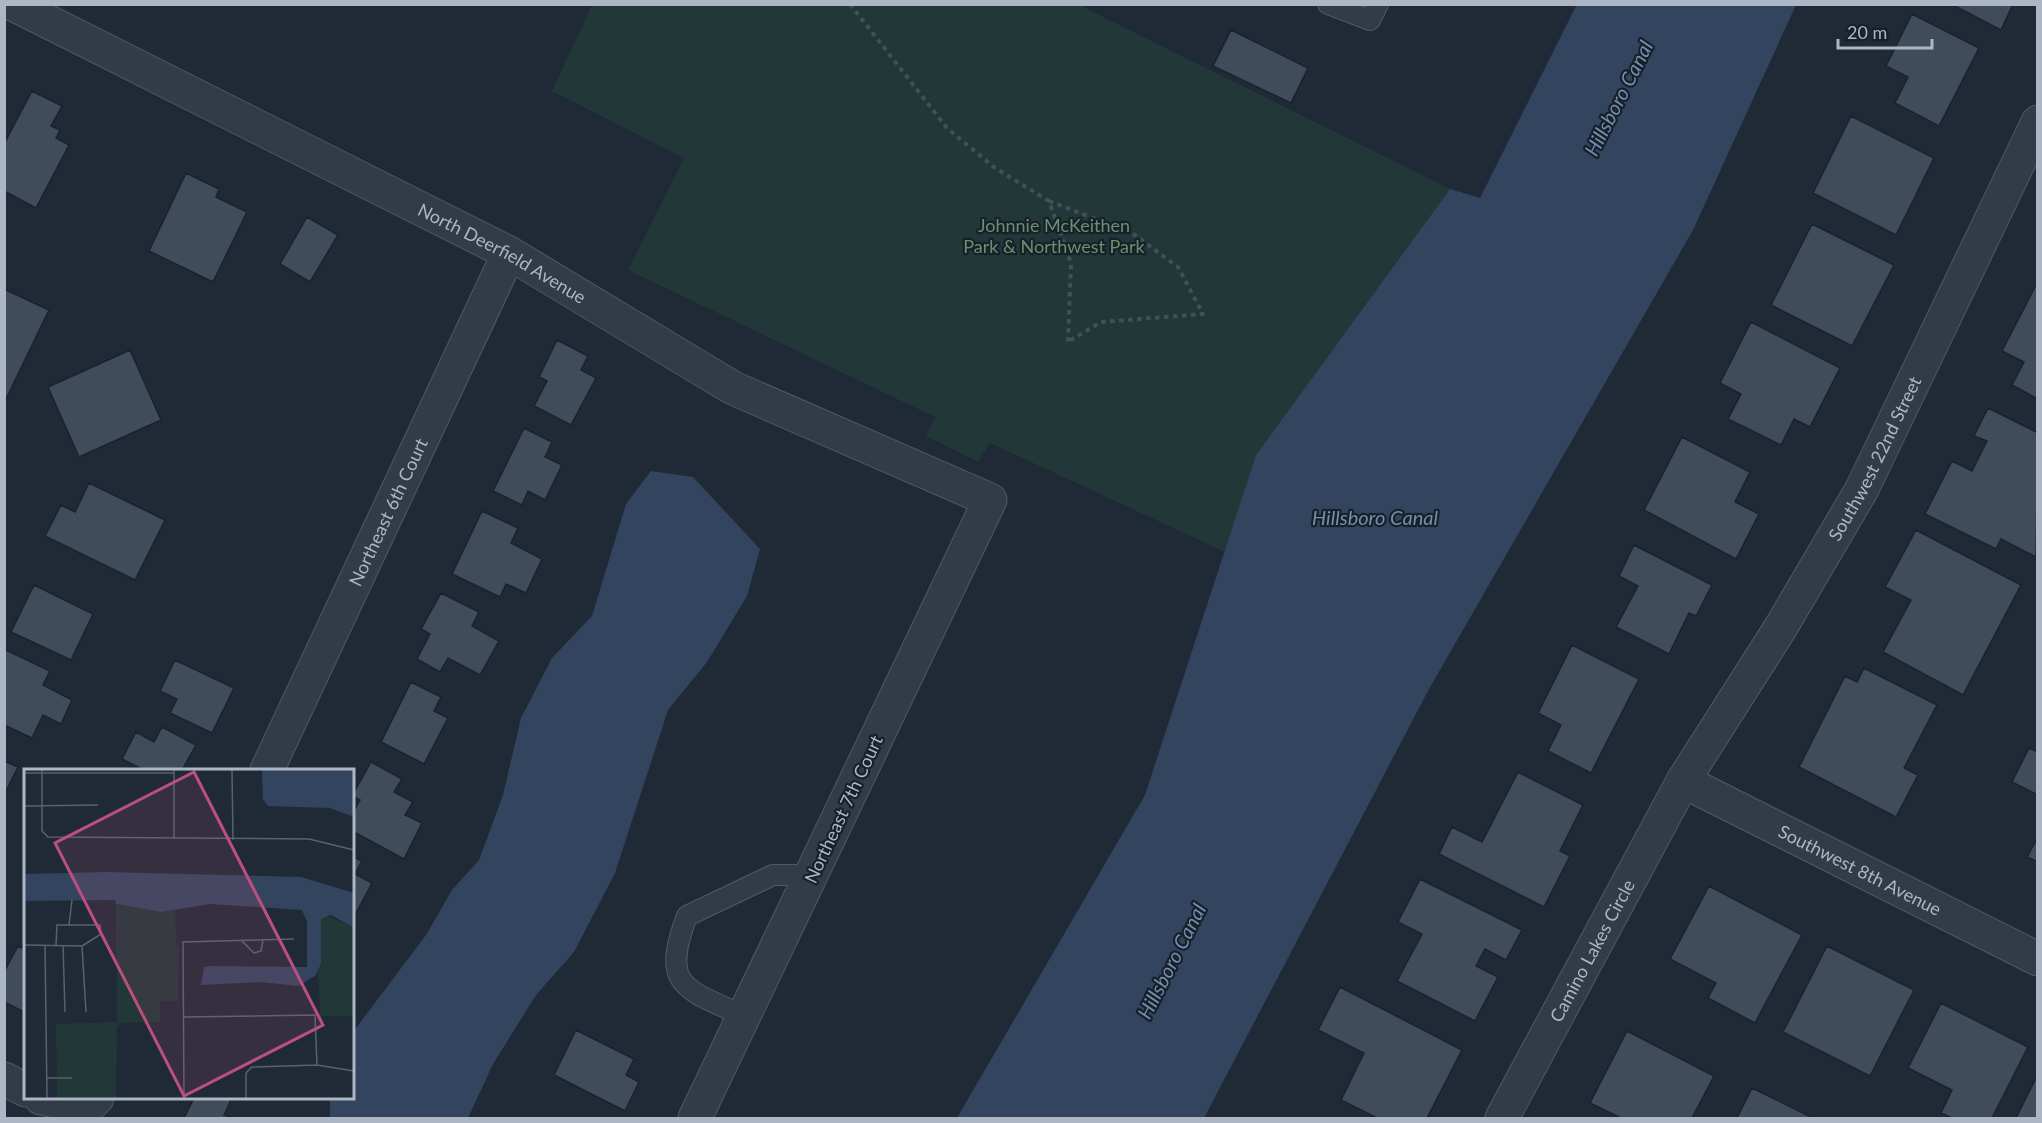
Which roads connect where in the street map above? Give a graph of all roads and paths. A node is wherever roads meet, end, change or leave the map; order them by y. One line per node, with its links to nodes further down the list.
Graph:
1 (13, 4): 7 (street, North Deerfield Avenue)
2 (850, 4): 6 (path)
3 (1328, 4): 4 (lane)
4 (1378, 4)
5 (2037, 122): 10 (street, Southwest 22nd Street)
6 (1049, 201): 6 (path)
7 (509, 253): 8 (street, North Deerfield Avenue); 9 (street, Northeast 6th Court)
8 (990, 500): 11 (street, Northeast 7th Court)
9 (268, 769)
10 (1683, 781): 12 (street, Southwest 8th Avenue); 19 (street, Camino Lakes Circle)
11 (812, 875): 13 (street, Northeast 7th Court); 13 (lane)
12 (2037, 959)
13 (744, 1016): 18 (street, Northeast 7th Court)
14 (4, 1079): 15 (street)
15 (24, 1089)
16 (51, 1099): 17 (street)
17 (92, 1103)
18 (695, 1119)
19 (1502, 1119)

